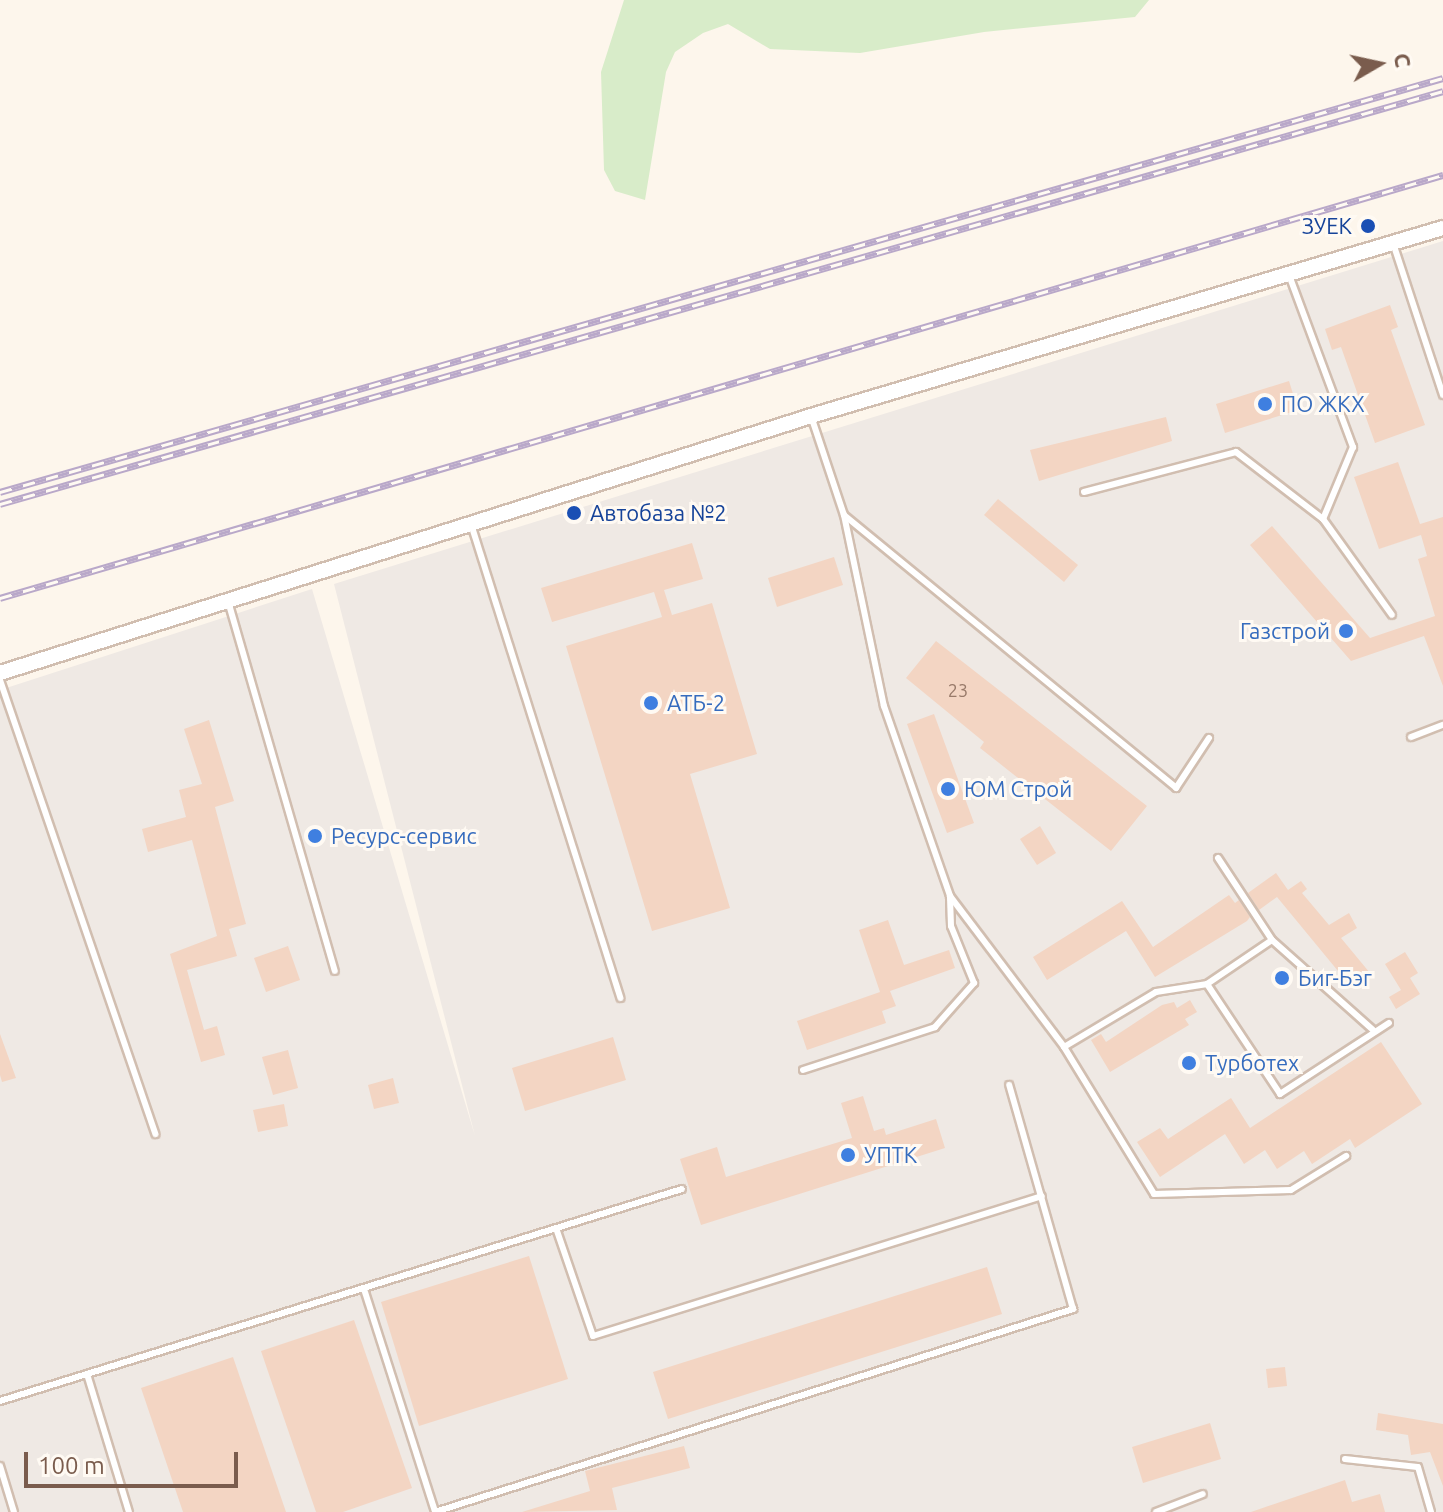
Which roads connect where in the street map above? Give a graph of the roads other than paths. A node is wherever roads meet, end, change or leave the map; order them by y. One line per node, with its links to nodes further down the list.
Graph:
1 (1443, 228): 2 (street)
2 (1393, 243): 3 (street); 4 (lane)
3 (1289, 275): 5 (street); 8 (lane)
4 (1443, 395)
5 (811, 416): 7 (lane); 9 (street)
6 (1084, 492): 8 (lane)
7 (844, 515): 16 (lane); 18 (lane)
8 (1323, 519): 11 (lane)
9 (471, 524): 10 (street); 22 (lane)
10 (228, 601): 12 (street); 20 (lane)
11 (1392, 615)
12 (0, 673)
13 (0, 680): 28 (lane)
14 (1443, 725): 15 (lane)
15 (1411, 737)
16 (1209, 738)
17 (1218, 858): 19 (lane)
18 (950, 896): 25 (lane); 26 (lane)
19 (1272, 940): 21 (lane); 24 (lane)
20 (335, 971)
21 (1207, 984): 24 (lane); 25 (lane)
22 (620, 998)
23 (1389, 1023): 24 (lane)
24 (1373, 1030)
25 (1064, 1047): 29 (lane)
26 (803, 1070)
27 (1009, 1085): 31 (lane)
28 (155, 1134)
29 (1346, 1156)
30 (682, 1189): 32 (lane)
31 (1042, 1196): 32 (lane); 33 (lane)
32 (556, 1228): 33 (lane)
33 (364, 1289): 34 (lane)
34 (87, 1374): 35 (lane); 40 (lane)
35 (0, 1401)
36 (1345, 1459): 42 (lane)
37 (0, 1466): 39 (lane)
38 (1203, 1494): 41 (lane)
39 (14, 1512)
40 (129, 1512)
41 (1156, 1512)
42 (1431, 1512)

